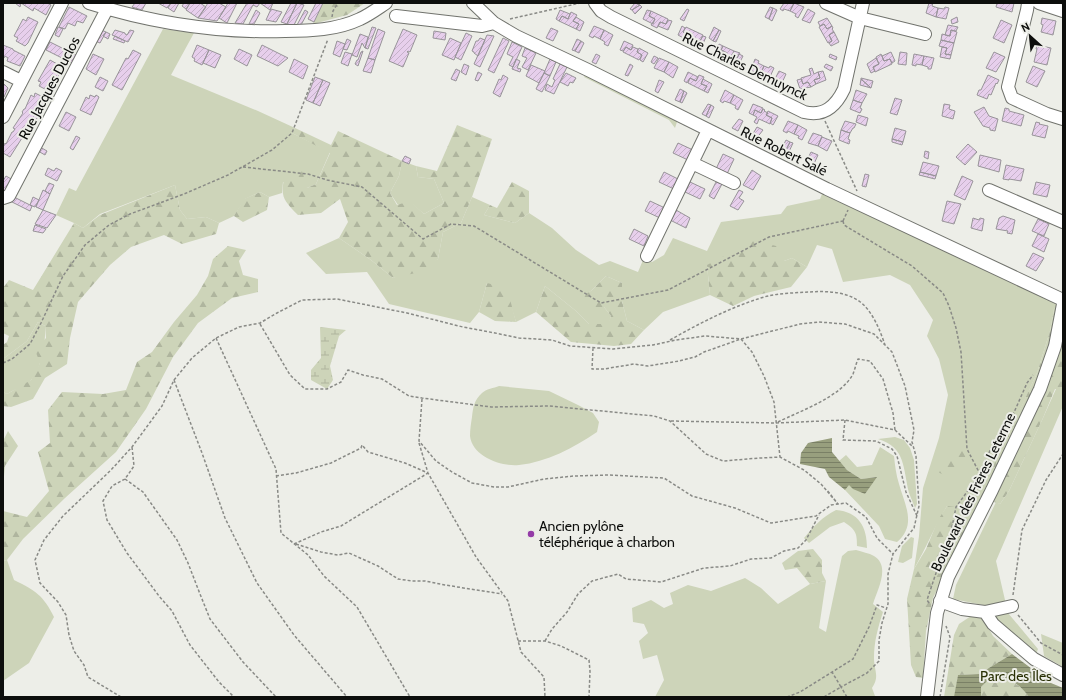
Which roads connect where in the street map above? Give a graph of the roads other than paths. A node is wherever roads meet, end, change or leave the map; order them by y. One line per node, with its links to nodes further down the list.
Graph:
1 (62, 3): 17 (street)
2 (89, 3): 10 (street)
3 (386, 3): 10 (street)
4 (473, 3): 14 (street, Rue Robert Salé)
5 (595, 3): 13 (street, Rue Charles Demuynck)
6 (826, 3): 13 (street)
7 (863, 3): 13 (street, Rue Charles Demuynck)
8 (1028, 3): 19 (street)
9 (1039, 3): 11 (street)
10 (107, 9): 24 (street, Rue Jacques Duclos)
11 (1063, 11)
12 (396, 16): 14 (street)
13 (860, 18): 15 (street)
14 (494, 23): 20 (street, Rue Robert Salé)
15 (925, 34)
16 (3, 72): 17 (street)
17 (21, 81): 18 (street)
18 (3, 116)
19 (1063, 119)
20 (708, 130): 21 (street); 27 (street, Rue Robert Salé)
21 (692, 163): 22 (street); 26 (street)
22 (734, 183)
23 (989, 190): 25 (street)
24 (3, 198)
25 (1063, 222)
26 (647, 256)
27 (1063, 300)
28 (1063, 304): 29 (street, Boulevard des Frères Leterme)
29 (940, 601): 31 (street); 33 (street, Boulevard des Frères Leterme)
30 (1012, 606): 31 (street)
31 (985, 612): 32 (street)
32 (1063, 675)
33 (927, 697)

